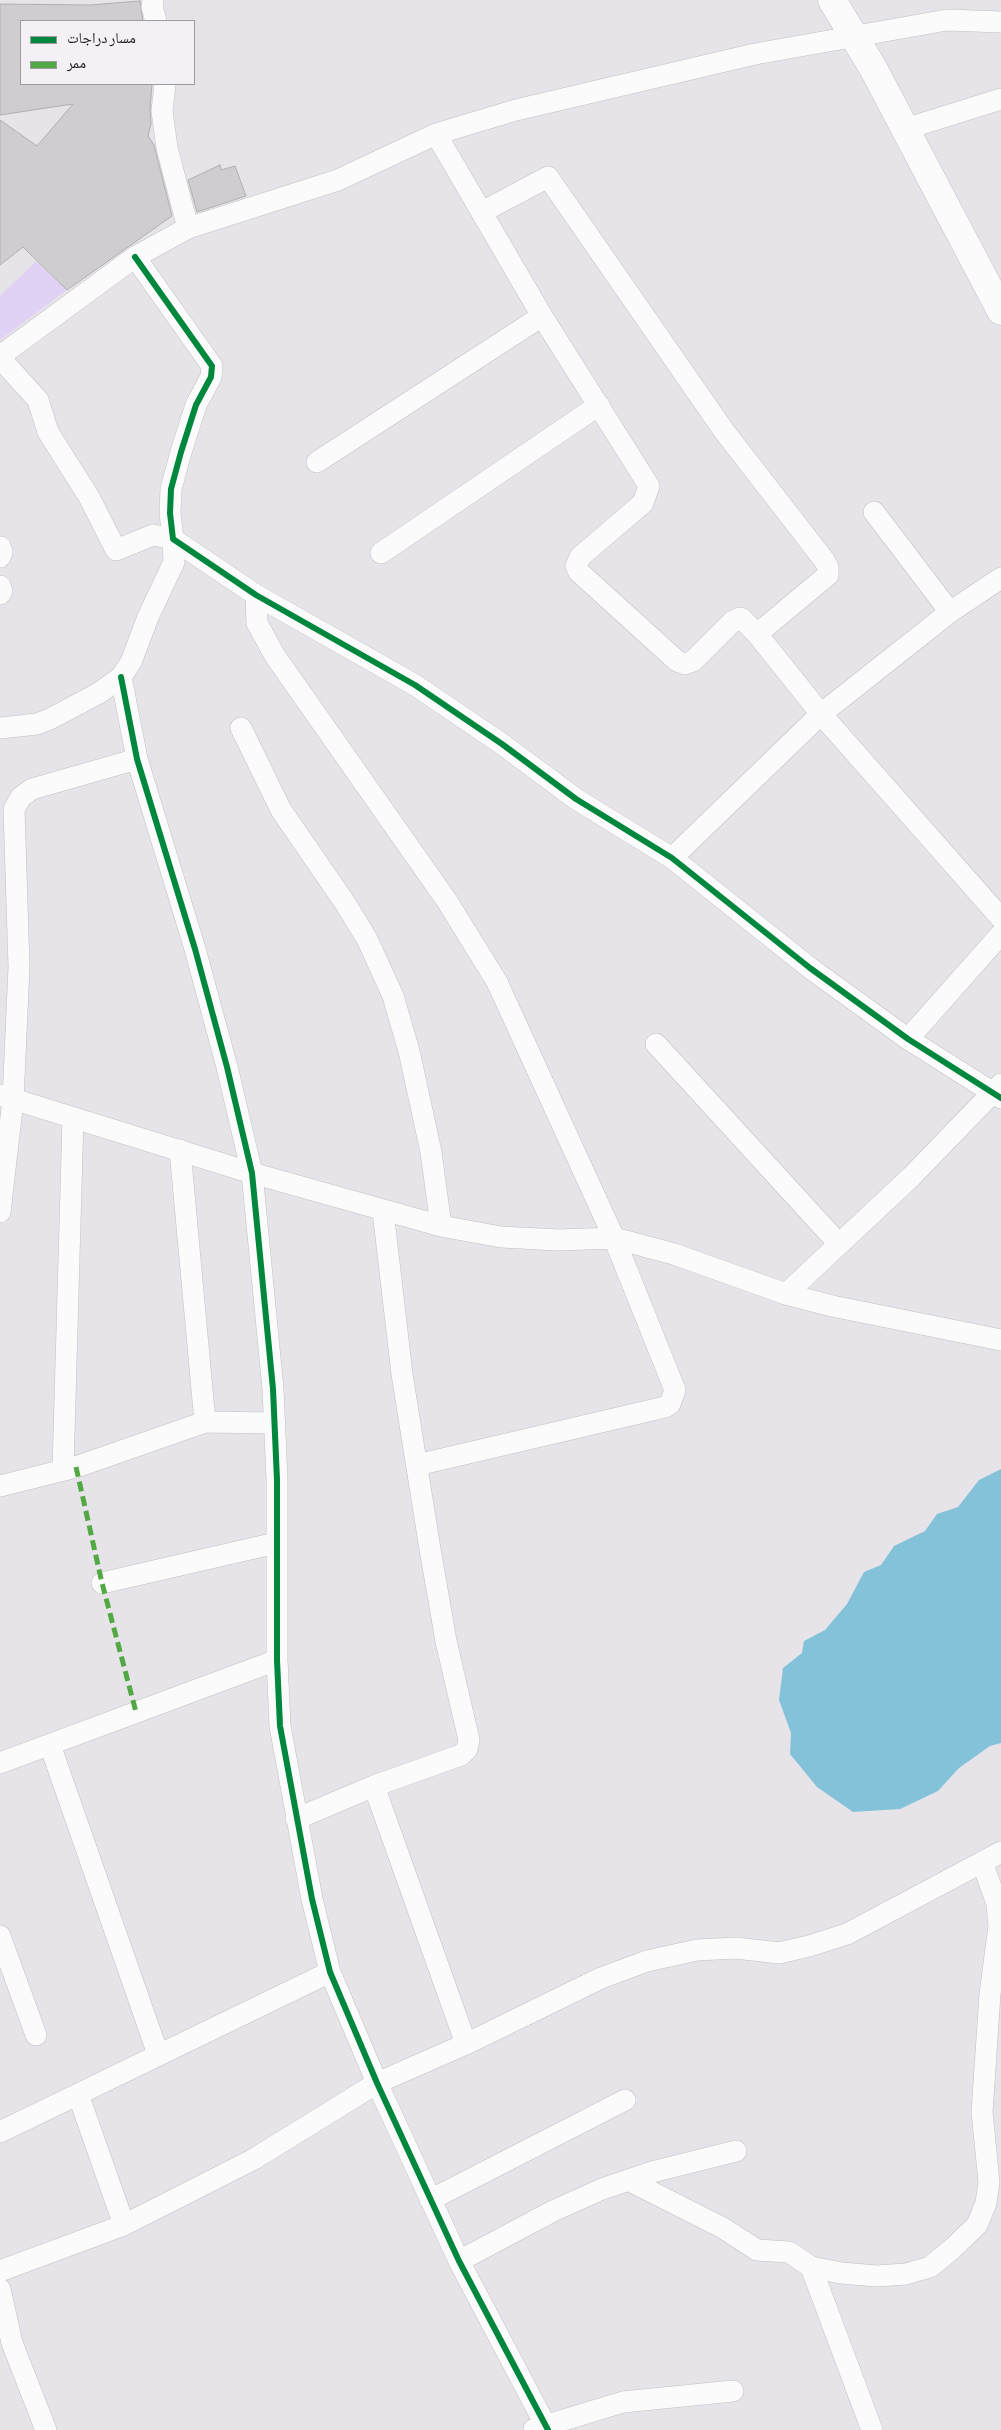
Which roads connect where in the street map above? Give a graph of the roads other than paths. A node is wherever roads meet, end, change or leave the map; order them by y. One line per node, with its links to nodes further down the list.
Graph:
1 (153, 0): 3 (street)
2 (832, 0): 5 (street)
3 (156, 20)
4 (1001, 22): 5 (street)
5 (854, 36): 8 (street); 9 (street)
6 (165, 85): 11 (street)
7 (1001, 99): 8 (street)
8 (904, 129): 13 (street)
9 (436, 134): 10 (street); 11 (street)
10 (482, 212): 14 (street); 28 (street)
11 (188, 228): 12 (street)
12 (135, 257): 15 (street); 19 (street)
13 (1001, 311)
14 (542, 316): 16 (street); 17 (street)
15 (0, 357): 19 (street)
16 (598, 405): 21 (street); 28 (street)
17 (317, 462)
18 (874, 512): 27 (street)
19 (173, 538): 26 (street); 29 (street)
20 (0, 547): 22 (street)
21 (381, 553)
22 (0, 557)
23 (1001, 578): 27 (street)
24 (0, 586): 25 (street)
25 (0, 594)
26 (256, 595): 34 (street); 47 (street)
27 (950, 612): 30 (street)
28 (757, 634): 30 (street)
29 (121, 677): 31 (street); 33 (street)
30 (821, 714): 34 (street); 35 (street)
31 (0, 728)
32 (241, 728): 46 (street)
33 (137, 759): 40 (street); 43 (street)
34 (672, 858): 37 (street)
35 (1001, 918)
36 (1001, 934): 37 (street)
37 (908, 1039): 39 (street)
38 (656, 1044): 48 (street)
39 (998, 1092): 48 (street)
40 (7, 1097): 41 (street); 45 (street)
41 (73, 1118): 42 (street); 54 (street)
42 (180, 1150): 43 (street); 51 (street)
43 (252, 1173): 44 (street); 52 (street)
44 (383, 1211): 46 (street); 53 (street)
45 (0, 1212)
46 (441, 1226): 47 (street)
47 (614, 1238): 49 (street); 53 (street)
48 (839, 1244): 49 (street)
49 (786, 1294): 50 (street)
50 (1001, 1340)
51 (205, 1422): 52 (street); 54 (street)
52 (274, 1423): 56 (street)
53 (417, 1465): 61 (street)
54 (63, 1469): 55 (street)
55 (0, 1486)
56 (276, 1543): 57 (street); 58 (street)
57 (102, 1583)
58 (277, 1660): 59 (street); 62 (street)
59 (50, 1744): 60 (street); 69 (street)
60 (1, 1758)
61 (374, 1786): 62 (street); 68 (street)
62 (296, 1819): 66 (street)
63 (1001, 1852): 64 (street)
64 (982, 1862): 68 (street); 79 (street)
65 (0, 1936): 67 (street)
66 (330, 1972): 69 (street); 70 (street)
67 (36, 2035)
68 (466, 2044): 70 (street)
69 (158, 2054): 71 (street)
70 (377, 2083): 76 (street); 77 (street)
71 (78, 2094): 73 (street); 77 (street)
72 (625, 2100): 76 (street)
73 (0, 2132)
74 (736, 2151): 75 (street)
75 (628, 2180): 78 (street); 79 (street)
76 (430, 2200): 78 (street)
77 (124, 2225): 80 (street)
78 (459, 2262): 83 (street)
79 (811, 2267): 85 (street)
80 (0, 2271)
81 (0, 2289): 84 (street)
82 (733, 2391): 83 (street)
83 (542, 2428)
84 (46, 2430)
85 (872, 2430)

